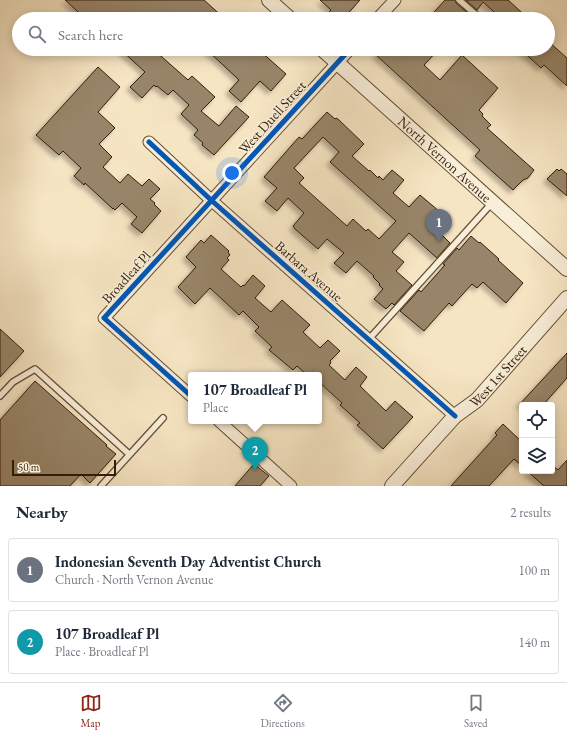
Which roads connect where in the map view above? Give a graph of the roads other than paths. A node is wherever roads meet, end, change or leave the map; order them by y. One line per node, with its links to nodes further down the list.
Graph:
1 (269, 0): 4 (street)
2 (395, 0): 5 (street)
3 (459, 0): 6 (lane)
4 (282, 12)
5 (384, 12)
6 (473, 12)
7 (330, 56): 9 (street, North Vernon Avenue)
8 (344, 56): 9 (street, West Duell Street)
9 (338, 63): 11 (street, West Duell Street); 12 (street, North Vernon Avenue)
10 (149, 142): 11 (street, Barbara Avenue)
11 (212, 200): 15 (street, Barbara Avenue); 16 (street, Broadleaf Pl)
12 (493, 202): 13 (street, North Vernon Avenue); 15 (lane)
13 (567, 269)
14 (567, 298): 18 (street, West 1st Street)
15 (369, 339): 18 (street, Barbara Avenue)
16 (188, 393)
17 (0, 396): 21 (lane)
18 (455, 416): 24 (street, West 1st Street)
19 (163, 418): 21 (lane)
20 (222, 424): 23 (street)
21 (129, 454): 22 (lane)
22 (101, 486)
23 (291, 486)
24 (392, 486)

